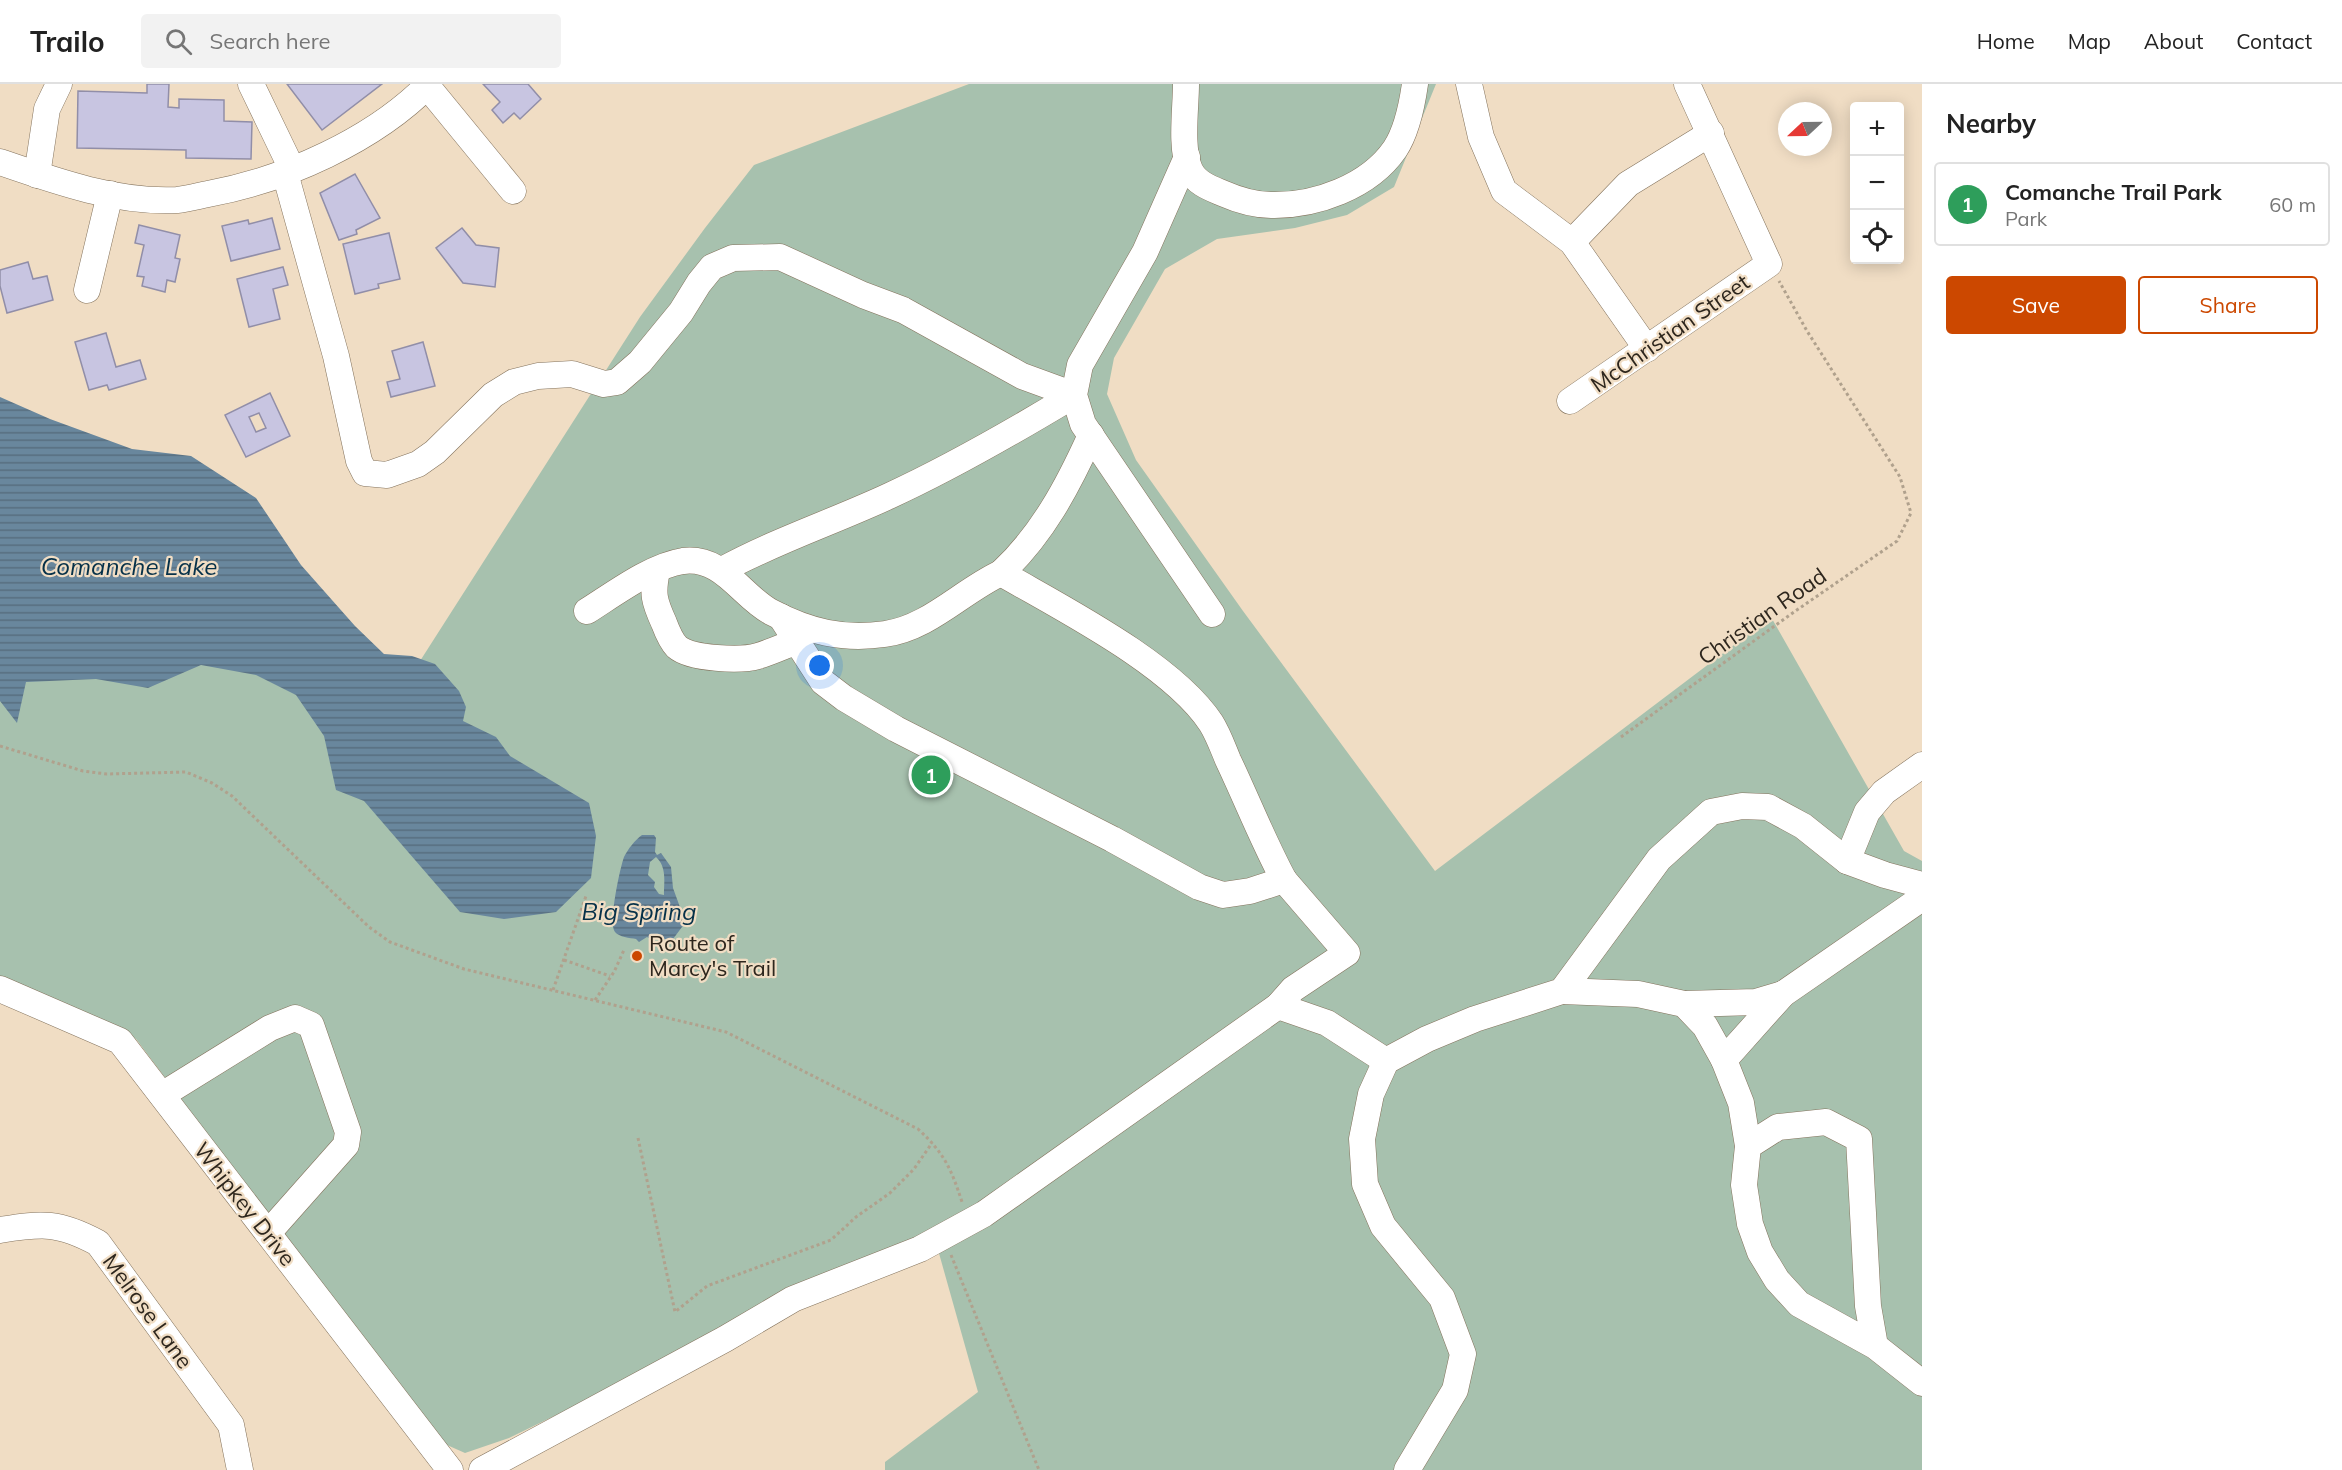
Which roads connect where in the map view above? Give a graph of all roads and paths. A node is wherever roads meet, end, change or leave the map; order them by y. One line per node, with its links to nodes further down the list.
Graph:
1 (59, 84): 12 (street)
2 (251, 84): 11 (street)
3 (1186, 84): 9 (street)
4 (1415, 84): 9 (street)
5 (1469, 84): 15 (street)
6 (1687, 84): 8 (street)
7 (428, 85): 11 (street); 13 (street)
8 (1711, 133): 15 (street); 16 (street)
9 (1187, 157): 19 (street)
10 (0, 162): 12 (street)
11 (289, 171): 14 (street); 19 (street)
12 (37, 175): 14 (street)
13 (513, 191)
14 (110, 194): 17 (street)
15 (1572, 242): 18 (street)
16 (1769, 264): 18 (street, McChristian Street); 29 (path, Christian Road)
17 (87, 290)
18 (1647, 349): 20 (street, McChristian Street)
19 (1074, 395): 21 (street); 23 (street)
20 (1570, 401)
21 (1091, 435): 24 (street); 26 (street)
22 (657, 570): 23 (street); 25 (street); 28 (street)
23 (722, 570): 27 (street)
24 (1001, 573): 27 (street); 33 (street)
25 (587, 611)
26 (1212, 614)
27 (781, 617): 28 (street)
28 (796, 641): 33 (street)
29 (1622, 737)
30 (0, 746): 41 (path)
31 (1922, 765): 32 (street)
32 (1847, 861): 34 (street); 42 (street)
33 (1284, 880): 46 (street)
34 (1922, 885)
35 (586, 896): 38 (path)
36 (1922, 898): 43 (street)
37 (624, 950): 39 (path)
38 (564, 960): 39 (path); 41 (path)
39 (611, 976): 44 (path)
40 (0, 989): 49 (street, Whipkey Drive)
41 (553, 990): 44 (path)
42 (1562, 991): 45 (street); 48 (street)
43 (1783, 994): 45 (street); 47 (street)
44 (595, 1000): 51 (path)
45 (1684, 1004): 47 (street)
46 (1278, 1006): 48 (street); 53 (street)
47 (1724, 1060): 52 (street)
48 (1386, 1061): 63 (street)
49 (162, 1095): 55 (street, Whipkey Drive); 55 (street)
50 (638, 1138): 51 (path)
51 (932, 1142): 53 (path)
52 (1748, 1146): 57 (street); 57 (street)
53 (968, 1222): 56 (street)
54 (0, 1230): 59 (street, Melrose Lane)
55 (268, 1233): 60 (street, Whipkey Drive)
56 (944, 1236): 61 (street); 62 (path)
57 (1875, 1346): 58 (street)
58 (1922, 1383)
59 (240, 1470)
60 (450, 1470)
61 (482, 1470)
62 (1039, 1470)
63 (1407, 1470)

